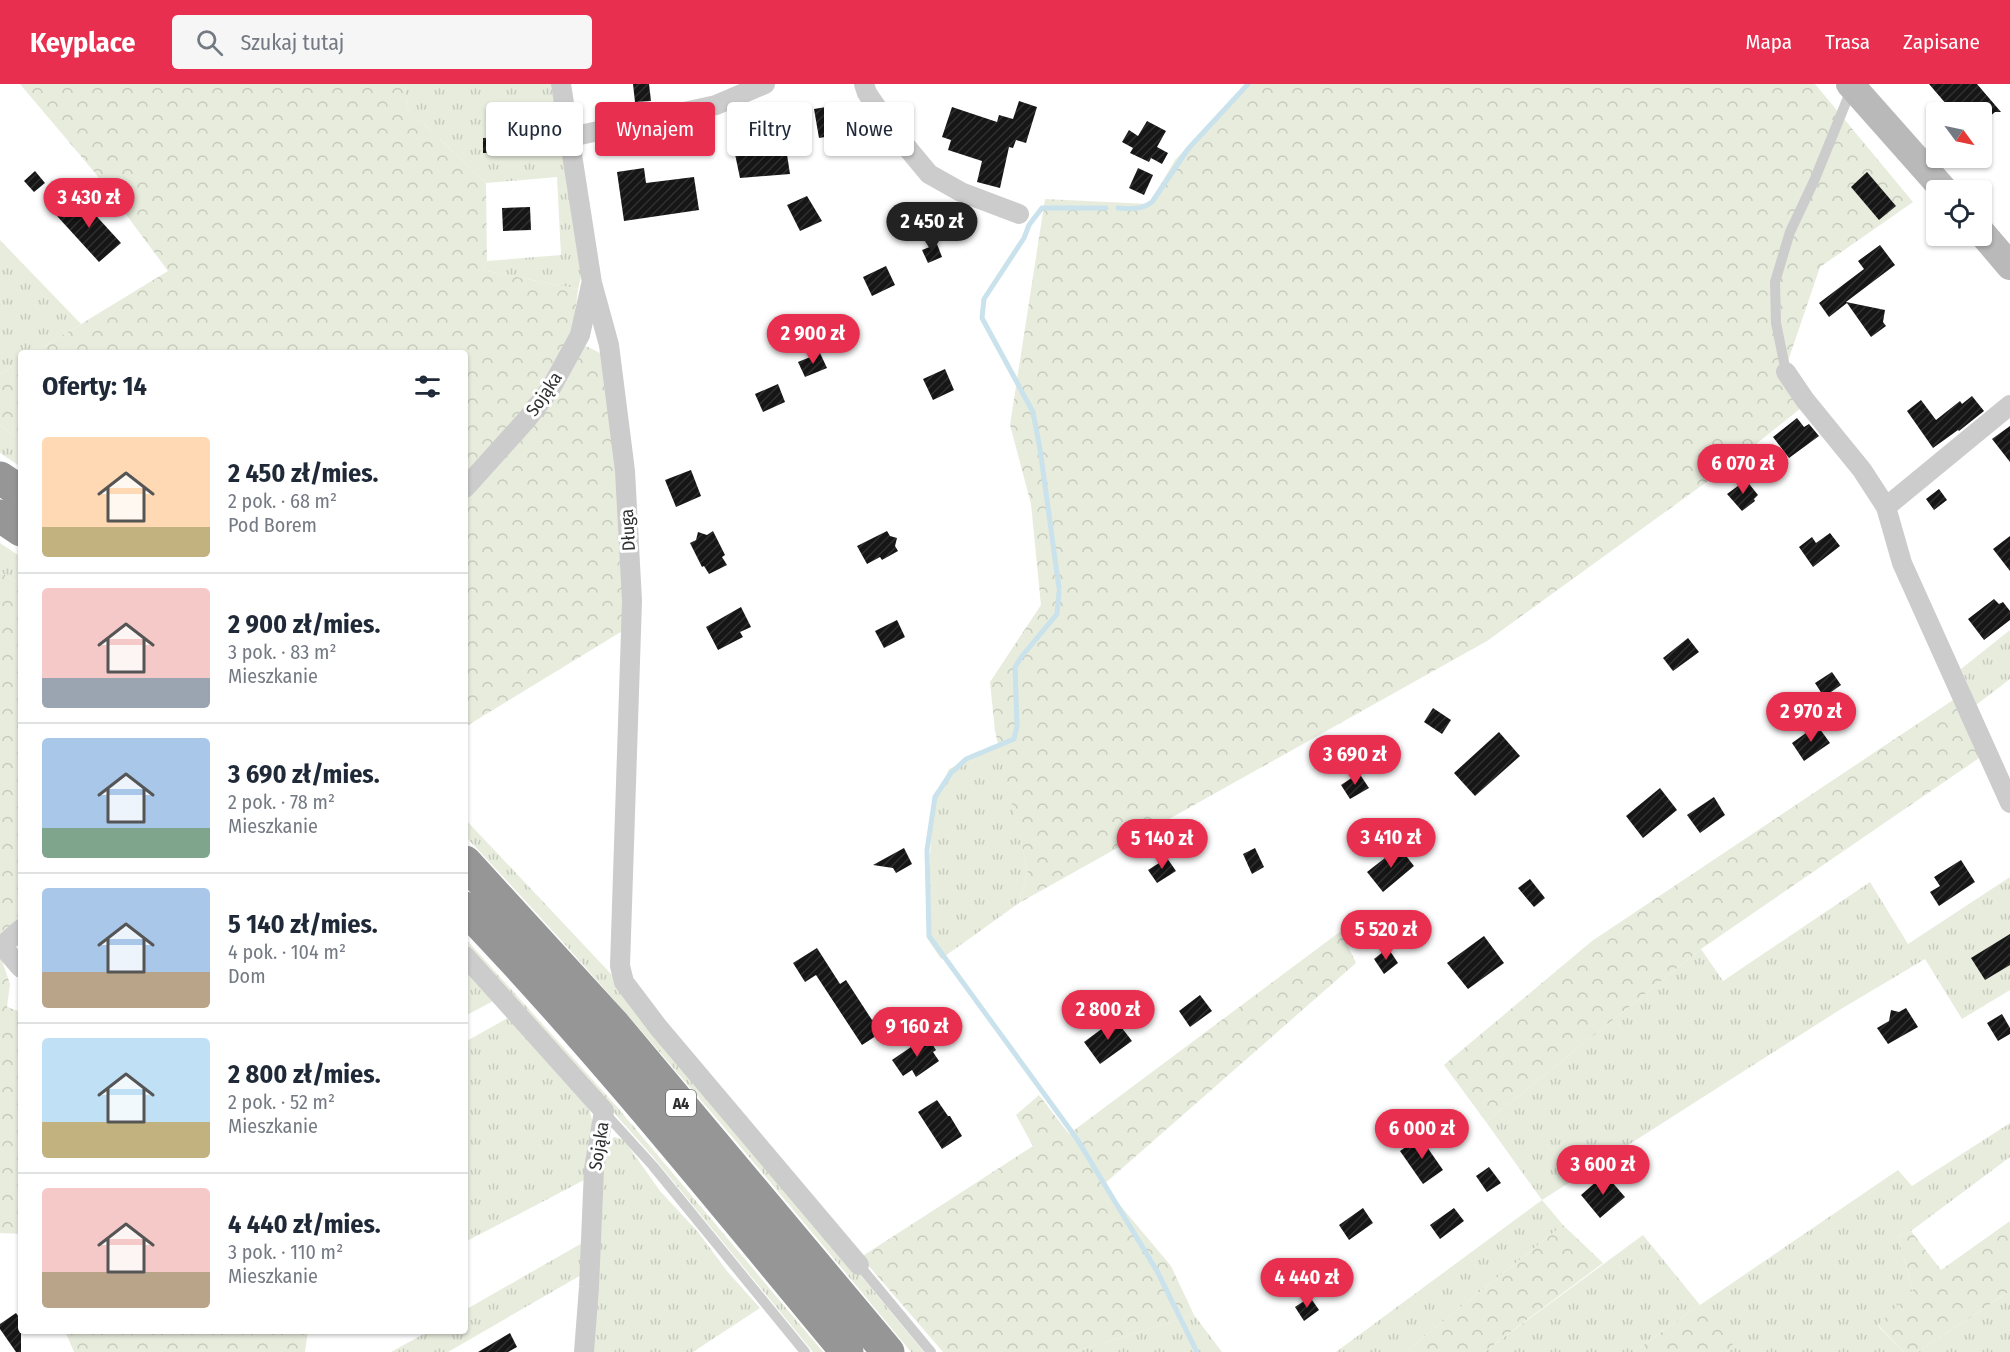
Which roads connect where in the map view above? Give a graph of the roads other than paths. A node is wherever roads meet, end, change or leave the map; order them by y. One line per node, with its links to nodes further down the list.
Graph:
1 (561, 84): 5 (street, Długa)
2 (765, 84): 6 (street)
3 (864, 84): 9 (street)
4 (1851, 85): 8 (main road); 15 (lane)
5 (564, 102)
6 (583, 134)
7 (574, 156): 12 (street, Długa)
8 (1935, 180)
9 (1019, 214)
10 (1992, 245): 11 (main road)
11 (2010, 266)
12 (592, 283): 13 (street, Sojąka); 14 (street, Długa)
13 (580, 335): 14 (street); 18 (street, Sojąka)
14 (609, 345): 30 (street, Długa)
15 (1786, 372): 20 (street)
16 (2010, 405): 20 (street)
17 (0, 478): 19 (highway)
18 (468, 485)
19 (18, 490)
20 (1886, 507): 23 (street)
21 (0, 516): 22 (highway)
22 (18, 528)
23 (2010, 803)
24 (468, 865): 34 (highway, A4)
25 (468, 911): 33 (highway, A4)
26 (18, 932): 28 (street)
27 (468, 959): 29 (street, Sojąka)
28 (18, 965)
29 (604, 1111): 31 (street, Sojąka); 32 (lane)
30 (859, 1265): 35 (lane)
31 (584, 1352)
32 (805, 1352)
33 (847, 1352)
34 (888, 1352)
35 (931, 1352)

